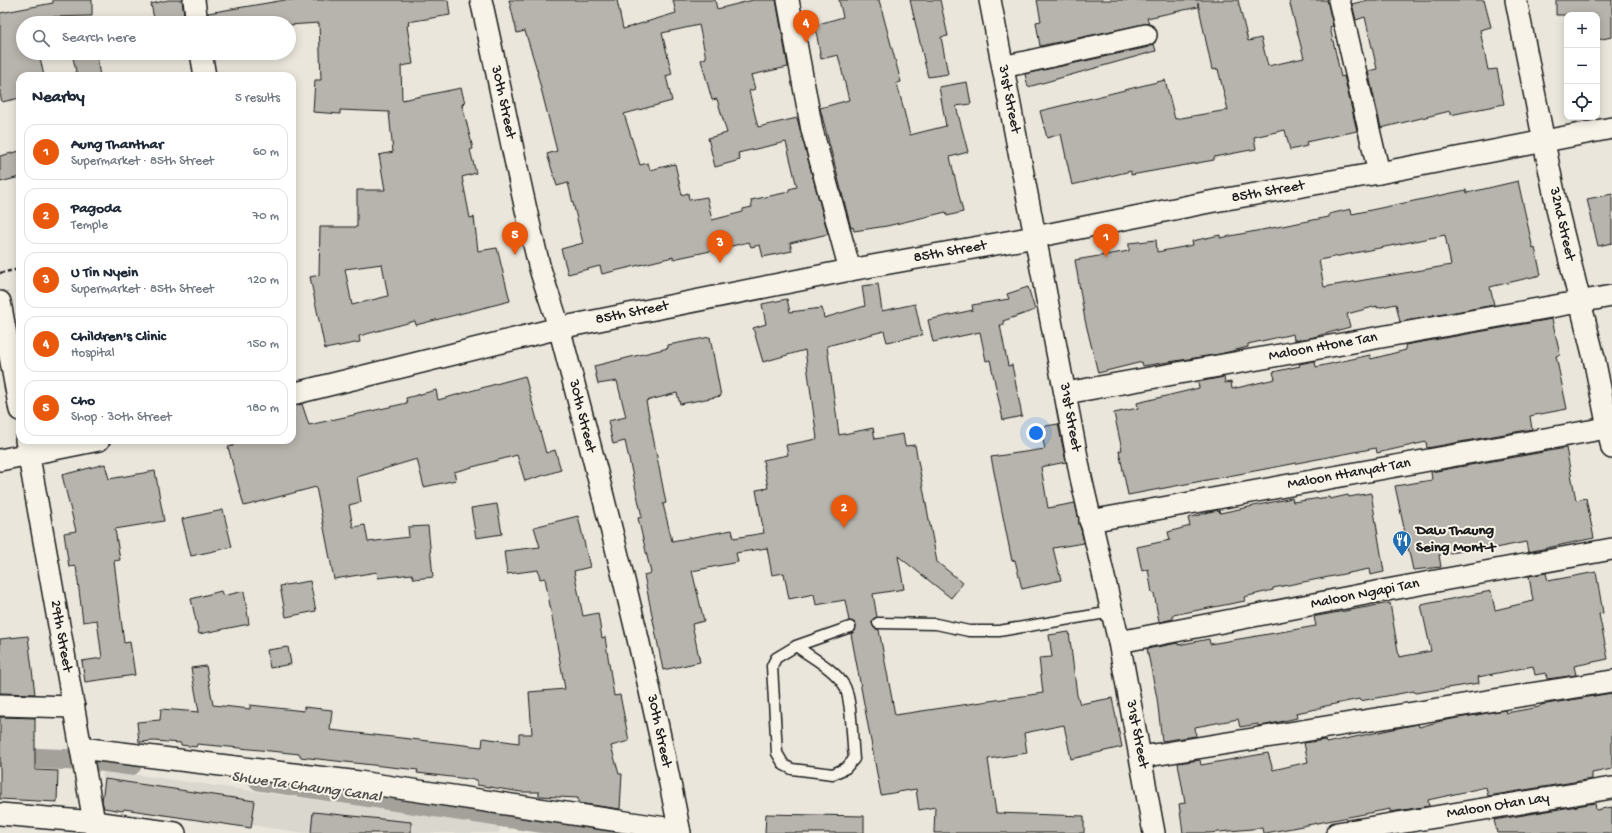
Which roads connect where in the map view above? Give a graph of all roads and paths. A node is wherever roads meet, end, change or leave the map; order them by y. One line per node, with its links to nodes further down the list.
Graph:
1 (194, 0): 7 (street)
2 (481, 0): 22 (street, 30th Street)
3 (788, 0): 17 (street)
4 (990, 0): 10 (street, 31st Street)
5 (1339, 0): 14 (street)
6 (1516, 0): 13 (street, 32nd Street)
7 (196, 16)
8 (1146, 35): 10 (street)
9 (202, 60): 11 (street)
10 (1003, 67): 15 (street, 31st Street)
11 (204, 72)
12 (1612, 128): 13 (street, 85th Street)
13 (1545, 142): 14 (street, 85th Street); 21 (street, 32nd Street)
14 (1379, 173): 15 (street, 85th Street)
15 (1035, 237): 17 (street, 85th Street); 25 (street, 31st Street)
16 (16, 270): 18 (path)
17 (850, 270): 22 (street, 85th Street)
18 (0, 273)
19 (1612, 296): 21 (street, Maloon Htone Tan)
20 (0, 302): 23 (street)
21 (1580, 302): 25 (street, Maloon Htone Tan); 26 (street, 32nd Street)
22 (559, 328): 24 (street, 85th Street); 46 (street, 30th Street)
23 (16, 388)
24 (296, 393)
25 (1066, 393): 31 (street, 31st Street)
26 (1610, 427): 29 (street, 32nd Street); 31 (street, Maloon Htanyat Tan)
27 (58, 444): 28 (street)
28 (27, 447): 30 (street); 40 (street, 29th Street)
29 (1612, 448)
30 (0, 460)
31 (1090, 521): 33 (street, 31st Street)
32 (1612, 549): 36 (street, Maloon Ngapi Tan)
33 (1112, 612): 34 (lane); 36 (street, 31st Street)
34 (878, 623)
35 (850, 627): 37 (lane)
36 (1119, 642): 42 (street, 31st Street)
37 (796, 646): 37 (lane)
38 (1612, 681): 42 (street)
39 (0, 705): 40 (street)
40 (74, 708): 41 (street, 29th Street)
41 (81, 749): 45 (street, 29th Street); 46 (street)
42 (1141, 757): 48 (street, 31st Street)
43 (1612, 788): 49 (street, Maloon Otan Lay)
44 (0, 814): 45 (street)
45 (95, 828): 47 (street)
46 (680, 831)
47 (175, 833)
48 (1154, 833)
49 (1337, 833)

